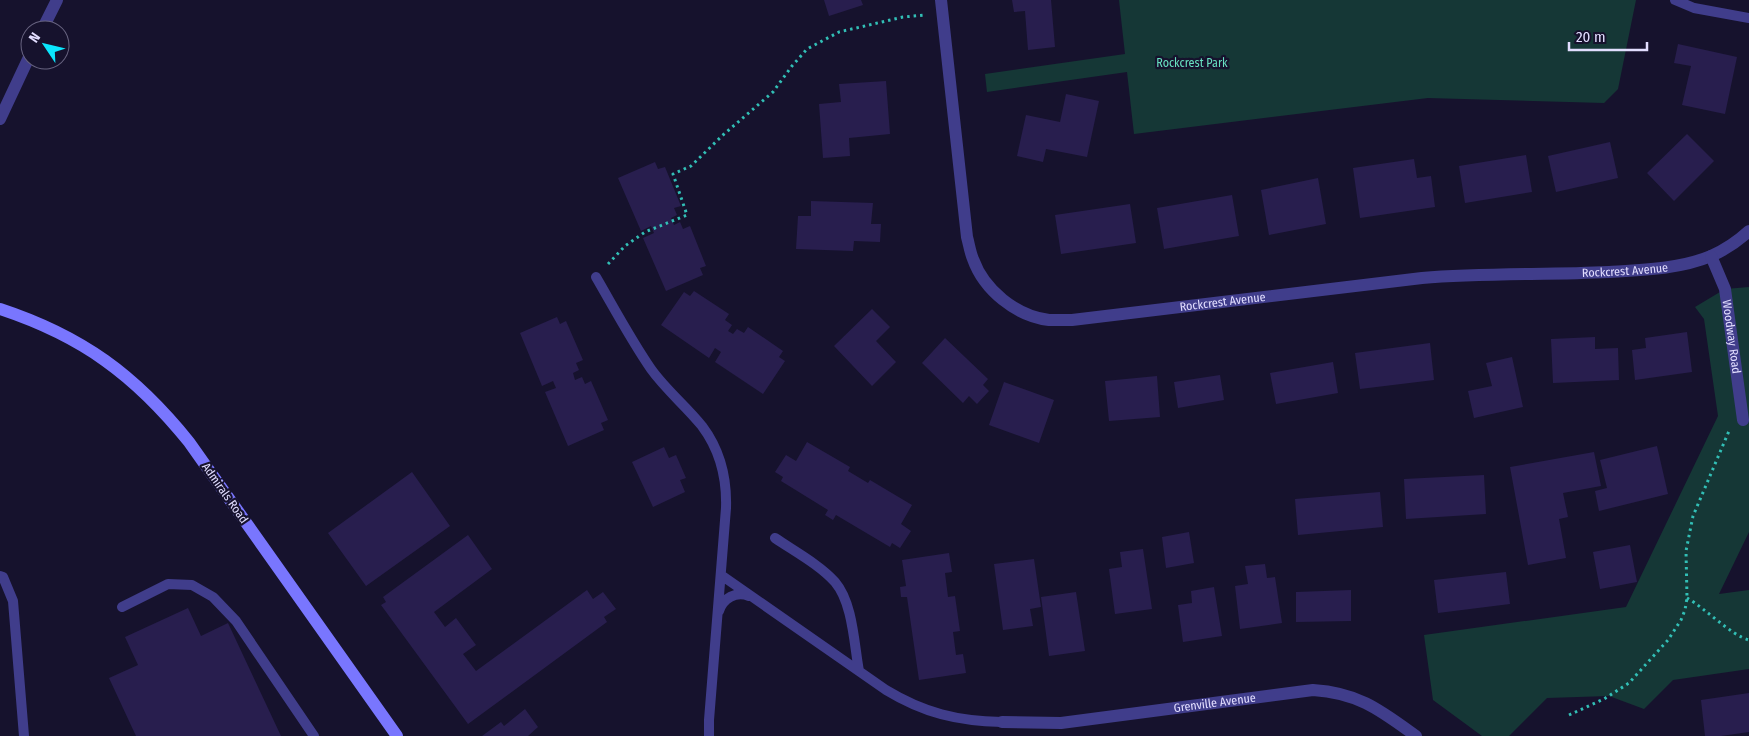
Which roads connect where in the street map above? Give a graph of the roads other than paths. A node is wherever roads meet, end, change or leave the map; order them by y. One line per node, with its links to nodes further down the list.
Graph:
1 (57, 0): 5 (street)
2 (1675, 0): 4 (lane)
3 (942, 6): 9 (street, Rockcrest Avenue)
4 (1749, 18)
5 (47, 20)
6 (23, 70): 7 (street)
7 (0, 120)
8 (1749, 231): 9 (street, Rockcrest Avenue)
9 (1711, 256): 12 (street, Woodway Road)
10 (596, 277): 14 (lane)
11 (0, 309): 23 (main road, Admirals Road)
12 (1743, 420)
13 (775, 538): 19 (lane)
14 (720, 575): 16 (lane); 18 (lane)
15 (0, 576): 21 (lane)
16 (754, 598): 18 (lane); 19 (lane)
17 (122, 607): 22 (lane)
18 (717, 616): 24 (lane)
19 (859, 671): 20 (lane)
20 (1002, 722): 25 (street, Grenville Avenue)
21 (24, 736)
22 (314, 736)
23 (397, 736)
24 (709, 736)
25 (1416, 736)

